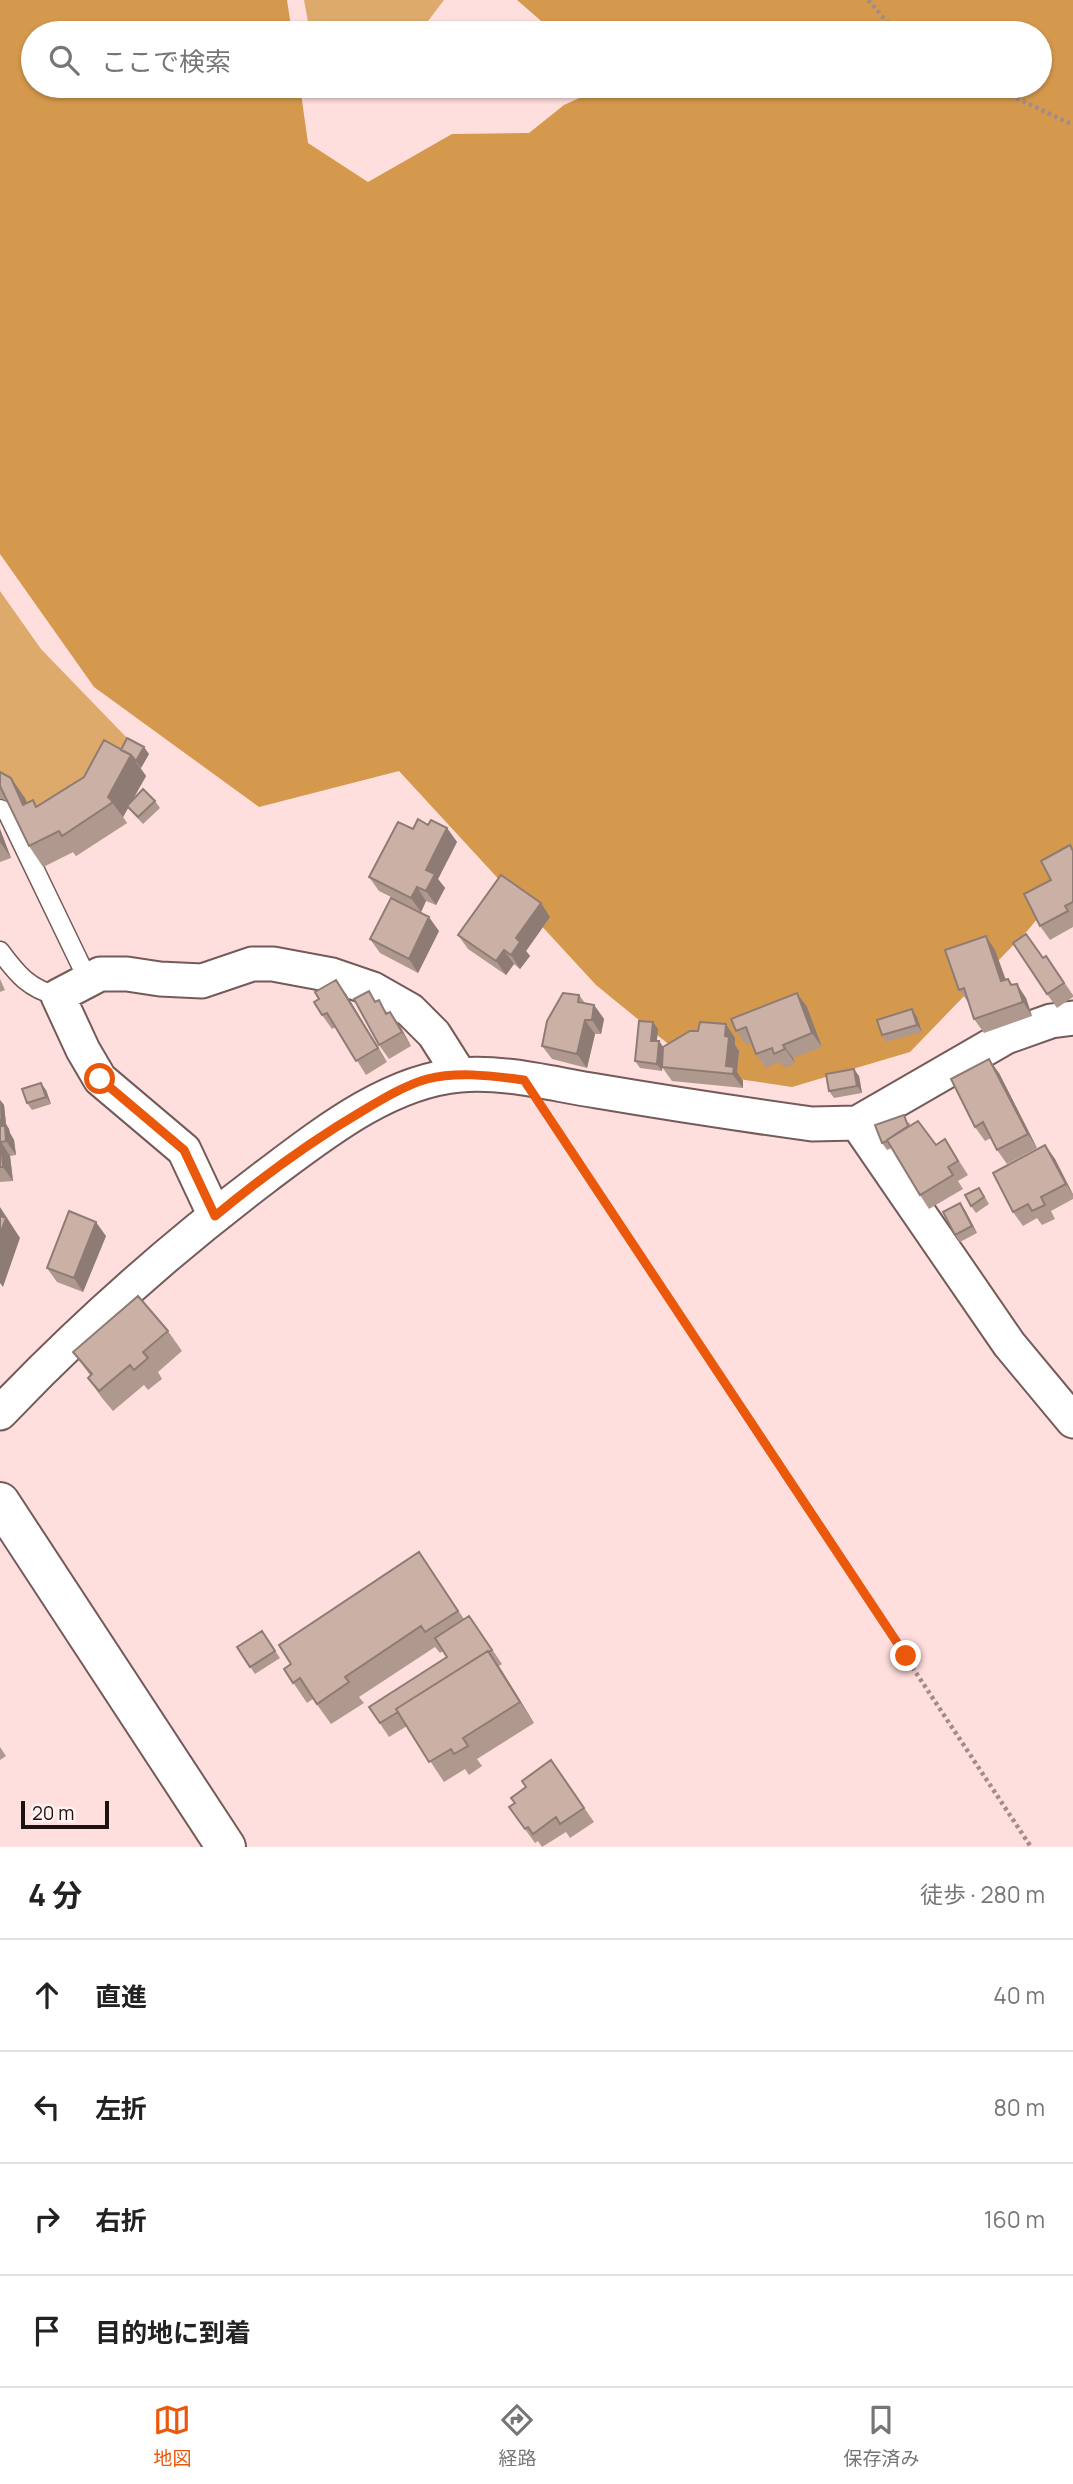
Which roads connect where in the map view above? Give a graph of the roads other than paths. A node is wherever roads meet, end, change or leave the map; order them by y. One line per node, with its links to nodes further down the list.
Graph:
1 (0, 809): 3 (lane)
2 (0, 951): 4 (lane)
3 (88, 980): 4 (street); 6 (street)
4 (58, 996): 8 (street)
5 (1073, 1018): 7 (street)
6 (460, 1075): 7 (street); 8 (street)
7 (857, 1123): 10 (street)
8 (215, 1216): 9 (street)
9 (0, 1413)
10 (1073, 1421)
11 (0, 1502): 12 (street)
12 (226, 1847)

